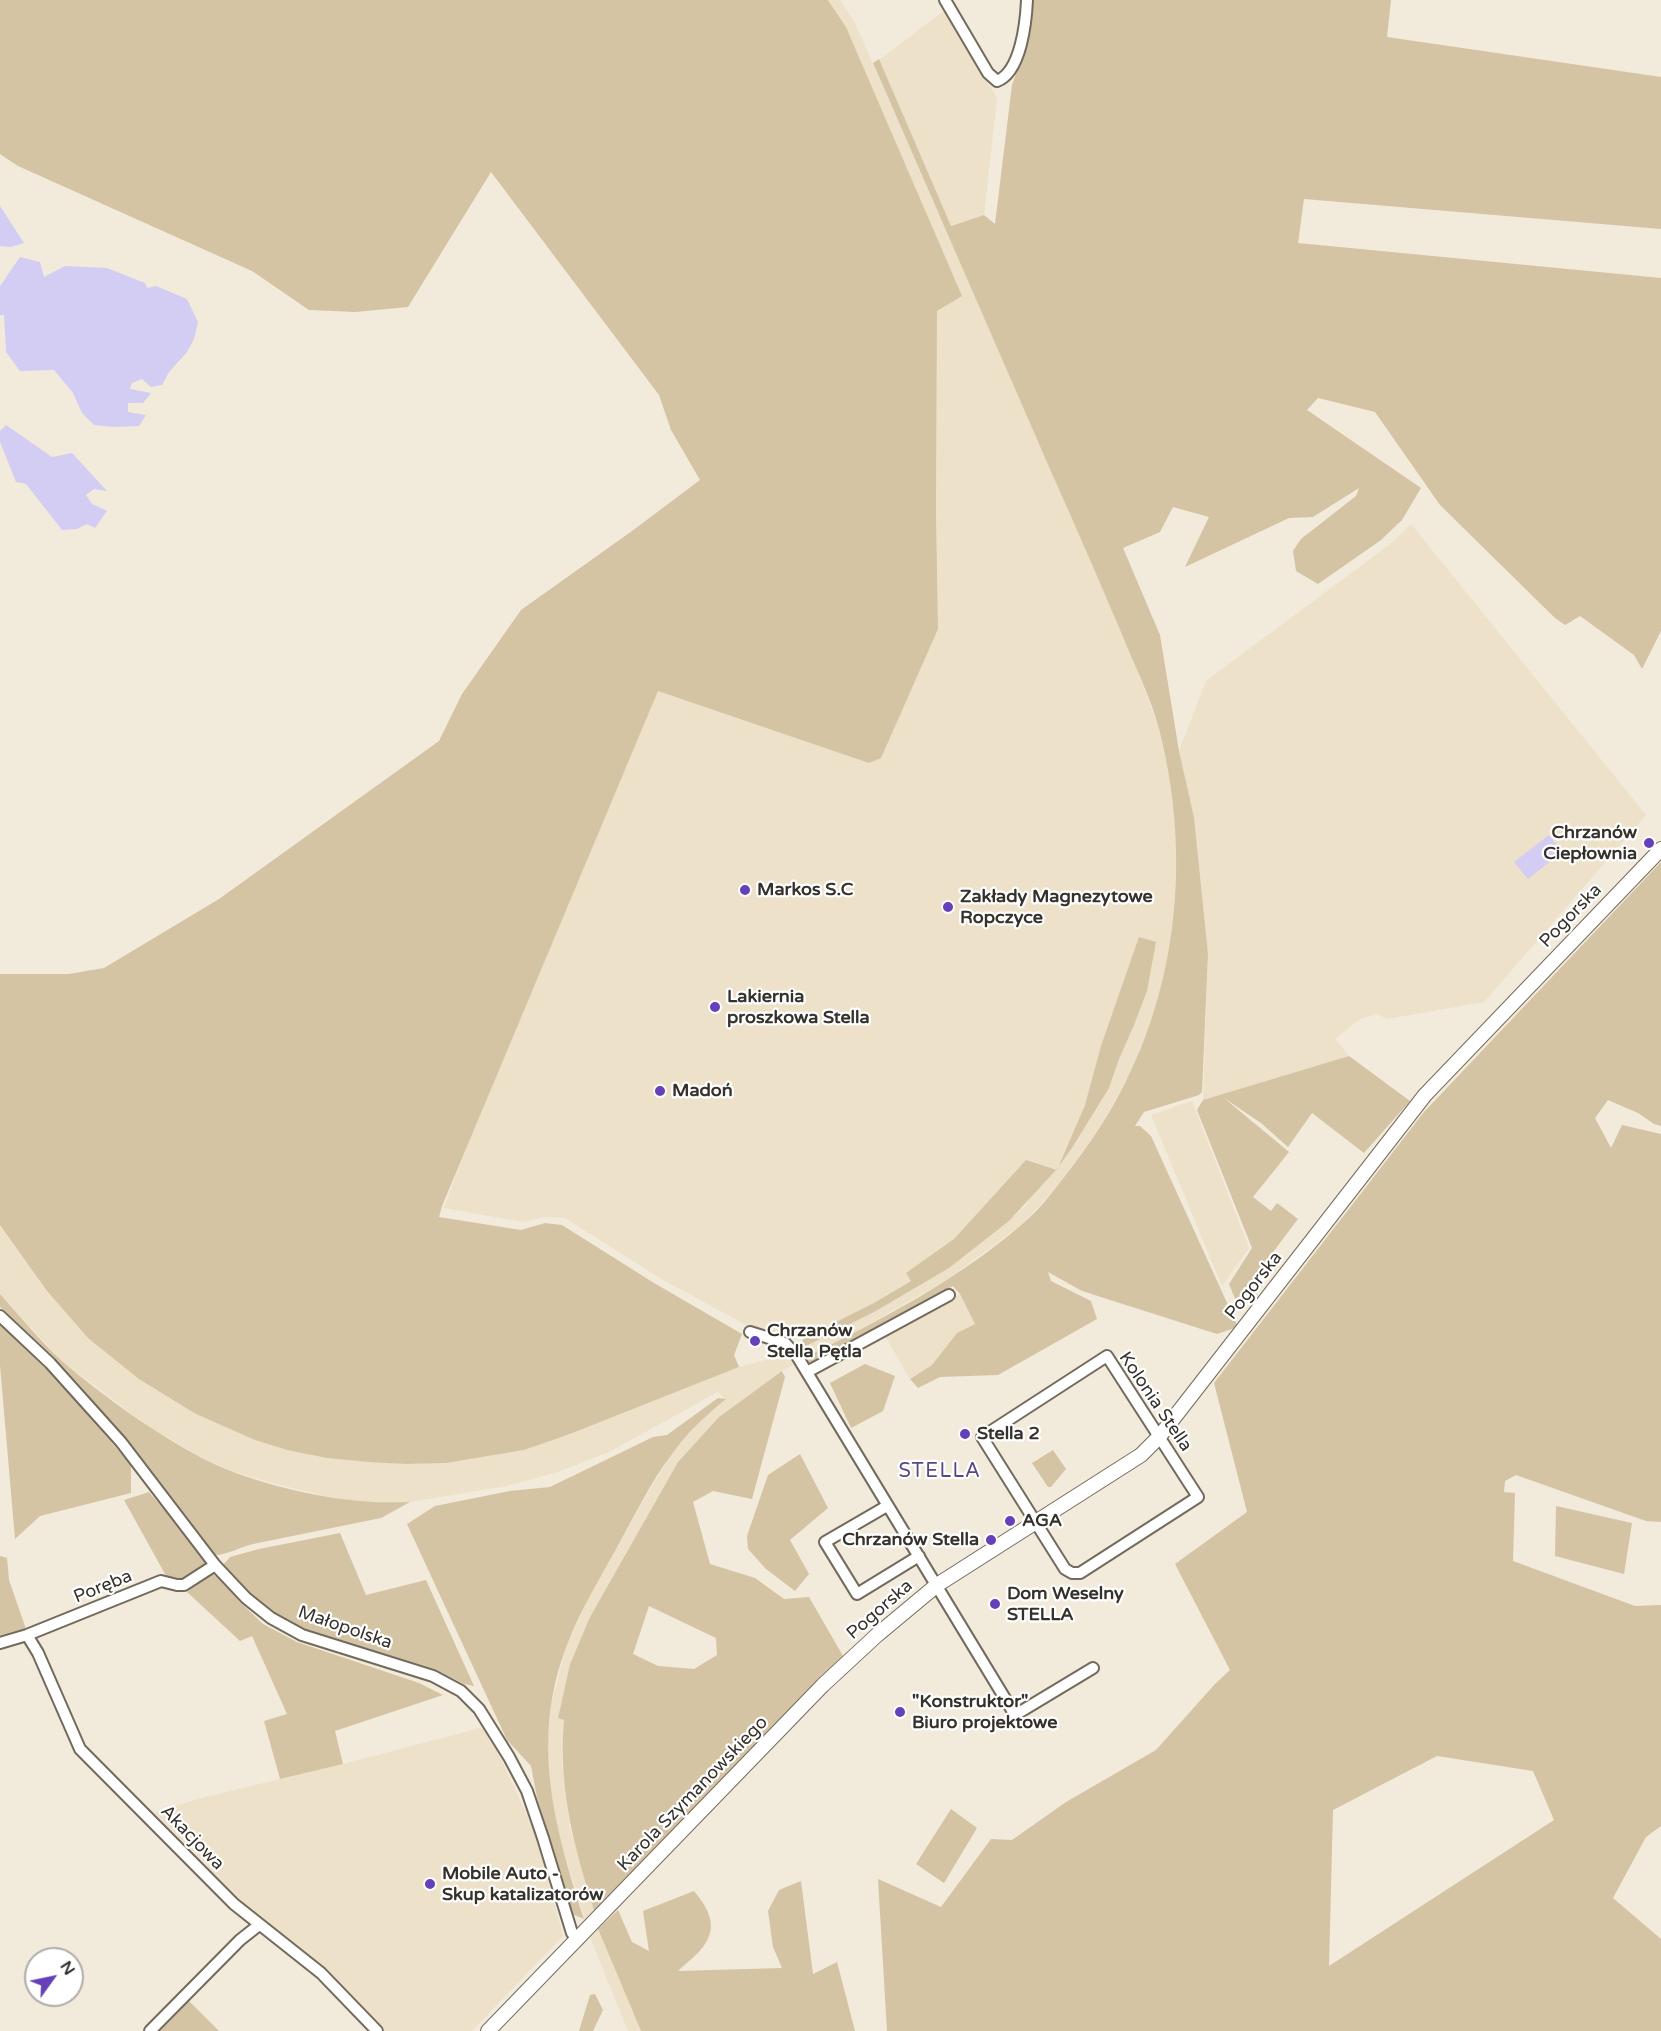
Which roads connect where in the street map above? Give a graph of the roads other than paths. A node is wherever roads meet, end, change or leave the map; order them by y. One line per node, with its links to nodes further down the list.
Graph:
1 (945, 0): 2 (street)
2 (1027, 0)
3 (1661, 849): 8 (street, Pogorska)
4 (949, 1294): 7 (street)
5 (0, 1316): 12 (street, Małopolska)
6 (750, 1332): 7 (street)
7 (807, 1372): 9 (street)
8 (1159, 1437): 10 (street, Pogorska); 10 (street, Kolonia Stella); 10 (street, Kolonia Stella)
9 (887, 1506): 11 (street); 11 (street)
10 (1037, 1522): 13 (street, Pogorska)
11 (919, 1556): 13 (street)
12 (215, 1565): 14 (street, Poręba); 19 (street, Małopolska)
13 (937, 1585): 16 (street); 17 (street, Pogorska)
14 (27, 1635): 15 (street, Poręba); 18 (street, Akacjowa)
15 (0, 1643)
16 (1093, 1668)
17 (822, 1685): 19 (street, Karola Szymanowskiego)
18 (259, 1925): 20 (street); 21 (street, Akacjowa)
19 (578, 1938): 22 (street, Karola Szymanowskiego)
20 (150, 2031)
21 (377, 2031)
22 (488, 2031)

